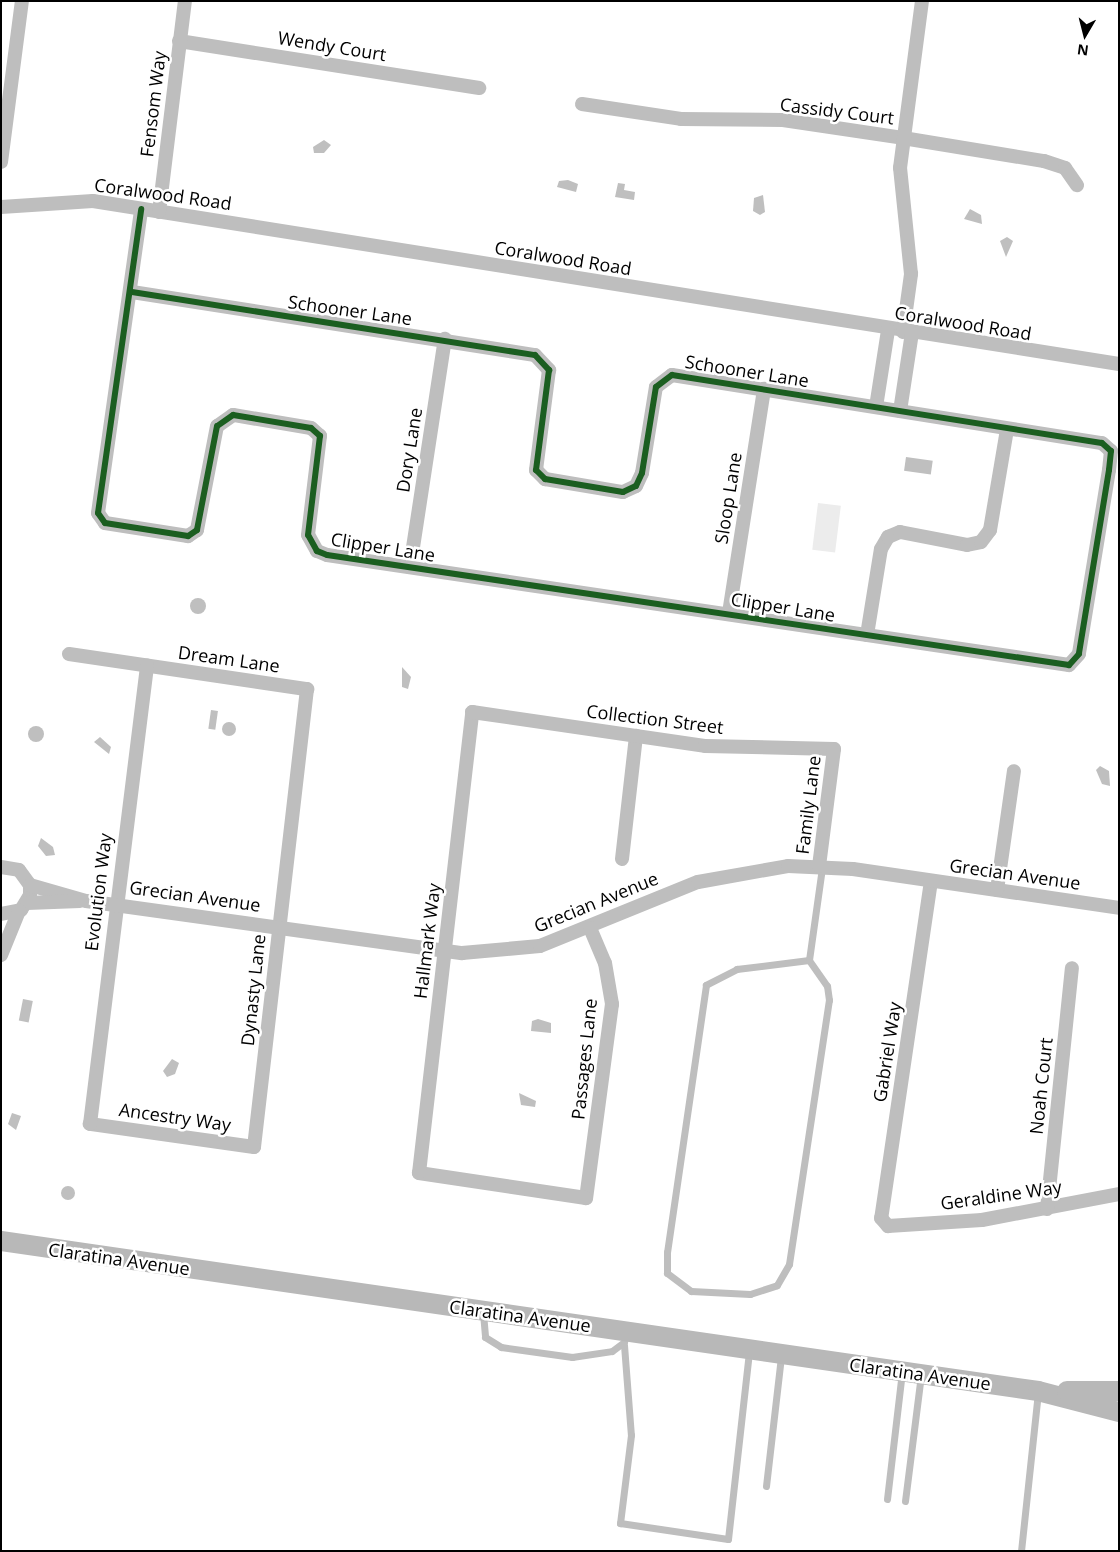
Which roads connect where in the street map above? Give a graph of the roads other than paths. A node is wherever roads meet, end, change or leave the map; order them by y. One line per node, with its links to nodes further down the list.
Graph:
1 (22, 1): 5 (street)
2 (185, 1): 4 (street, Fensom Way)
3 (922, 1): 8 (street)
4 (179, 41): 6 (street, Wendy Court); 13 (street, Fensom Way)
5 (7, 67): 9 (street)
6 (479, 88)
7 (582, 104): 8 (street, Cassidy Court)
8 (903, 138): 10 (street, Cassidy Court); 16 (street)
9 (1, 162)
10 (1077, 185)
11 (1, 207): 12 (street, Coralwood Road)
12 (140, 208): 13 (street, Coralwood Road); 14 (street, Clipper Lane)
13 (159, 212): 15 (street, Coralwood Road)
14 (132, 292): 17 (street, Schooner Lane); 23 (street, Clipper Lane)
15 (888, 330): 16 (street, Coralwood Road); 20 (street)
16 (908, 333): 18 (street, Coralwood Road); 21 (street)
17 (445, 339): 19 (street, Schooner Lane); 23 (street, Dory Lane)
18 (1119, 364)
19 (764, 389): 20 (street, Schooner Lane); 24 (street, Sloop Lane)
20 (876, 407): 21 (street, Schooner Lane)
21 (900, 411): 22 (street, Schooner Lane)
22 (1007, 430): 25 (street); 27 (street, Schooner Lane)
23 (410, 567): 24 (street, Clipper Lane)
24 (729, 613): 25 (street, Clipper Lane)
25 (867, 635): 27 (street, Clipper Lane)
26 (69, 654): 28 (street, Dream Lane)
27 (1069, 665)
28 (147, 666): 29 (street, Dream Lane); 41 (street, Evolution Way)
29 (307, 689): 45 (street, Dynasty Lane)
30 (472, 712): 31 (street, Collection Street); 47 (street, Hallmark Way)
31 (636, 736): 32 (street, Collection Street); 34 (street)
32 (834, 749): 35 (street, Family Lane)
33 (1014, 772): 39 (street)
34 (622, 858)
35 (821, 866): 37 (street, Grecian Avenue); 46 (street, Grecian Avenue); 49 (lane)
36 (1, 867): 38 (street)
37 (931, 881): 39 (street, Grecian Avenue); 56 (street, Gabriel Way)
38 (30, 885): 40 (street, Grecian Avenue); 42 (street)
39 (997, 890): 43 (street, Grecian Avenue)
40 (86, 901): 41 (street, Grecian Avenue); 42 (street, Grecian Avenue)
41 (114, 904): 45 (street, Grecian Avenue); 51 (street, Evolution Way)
42 (23, 907): 44 (street, Grecian Avenue); 48 (street)
43 (1119, 908)
44 (1, 914)
45 (280, 927): 47 (street, Grecian Avenue); 52 (street, Dynasty Lane)
46 (590, 928): 47 (street, Grecian Avenue); 53 (street, Passages Lane)
47 (444, 951): 53 (street, Hallmark Way)
48 (1, 955)
49 (809, 960): 49 (lane)
50 (1072, 968): 55 (street, Noah Court)
51 (90, 1124): 52 (street, Ancestry Way)
52 (254, 1147)
53 (419, 1174)
54 (1119, 1194): 55 (street, Geraldine Way)
55 (1047, 1209): 56 (street, Geraldine Way)
56 (888, 1226)
57 (1, 1241): 58 (main road, Claratina Avenue)
58 (483, 1311): 59 (main road, Claratina Avenue); 59 (lane)
59 (625, 1338): 60 (main road, Claratina Avenue); 60 (lane)
60 (750, 1349): 61 (main road, Claratina Avenue)
61 (781, 1354): 62 (main road, Claratina Avenue); 66 (lane)
62 (912, 1373): 63 (main road, Claratina Avenue); 67 (lane); 68 (lane)
63 (1038, 1391): 64 (main road, Claratina Avenue); 65 (main road, Claratina Avenue); 69 (lane)
64 (1119, 1392)
65 (1119, 1412)
66 (766, 1486)
67 (887, 1499)
68 (905, 1501)
69 (1021, 1551)

